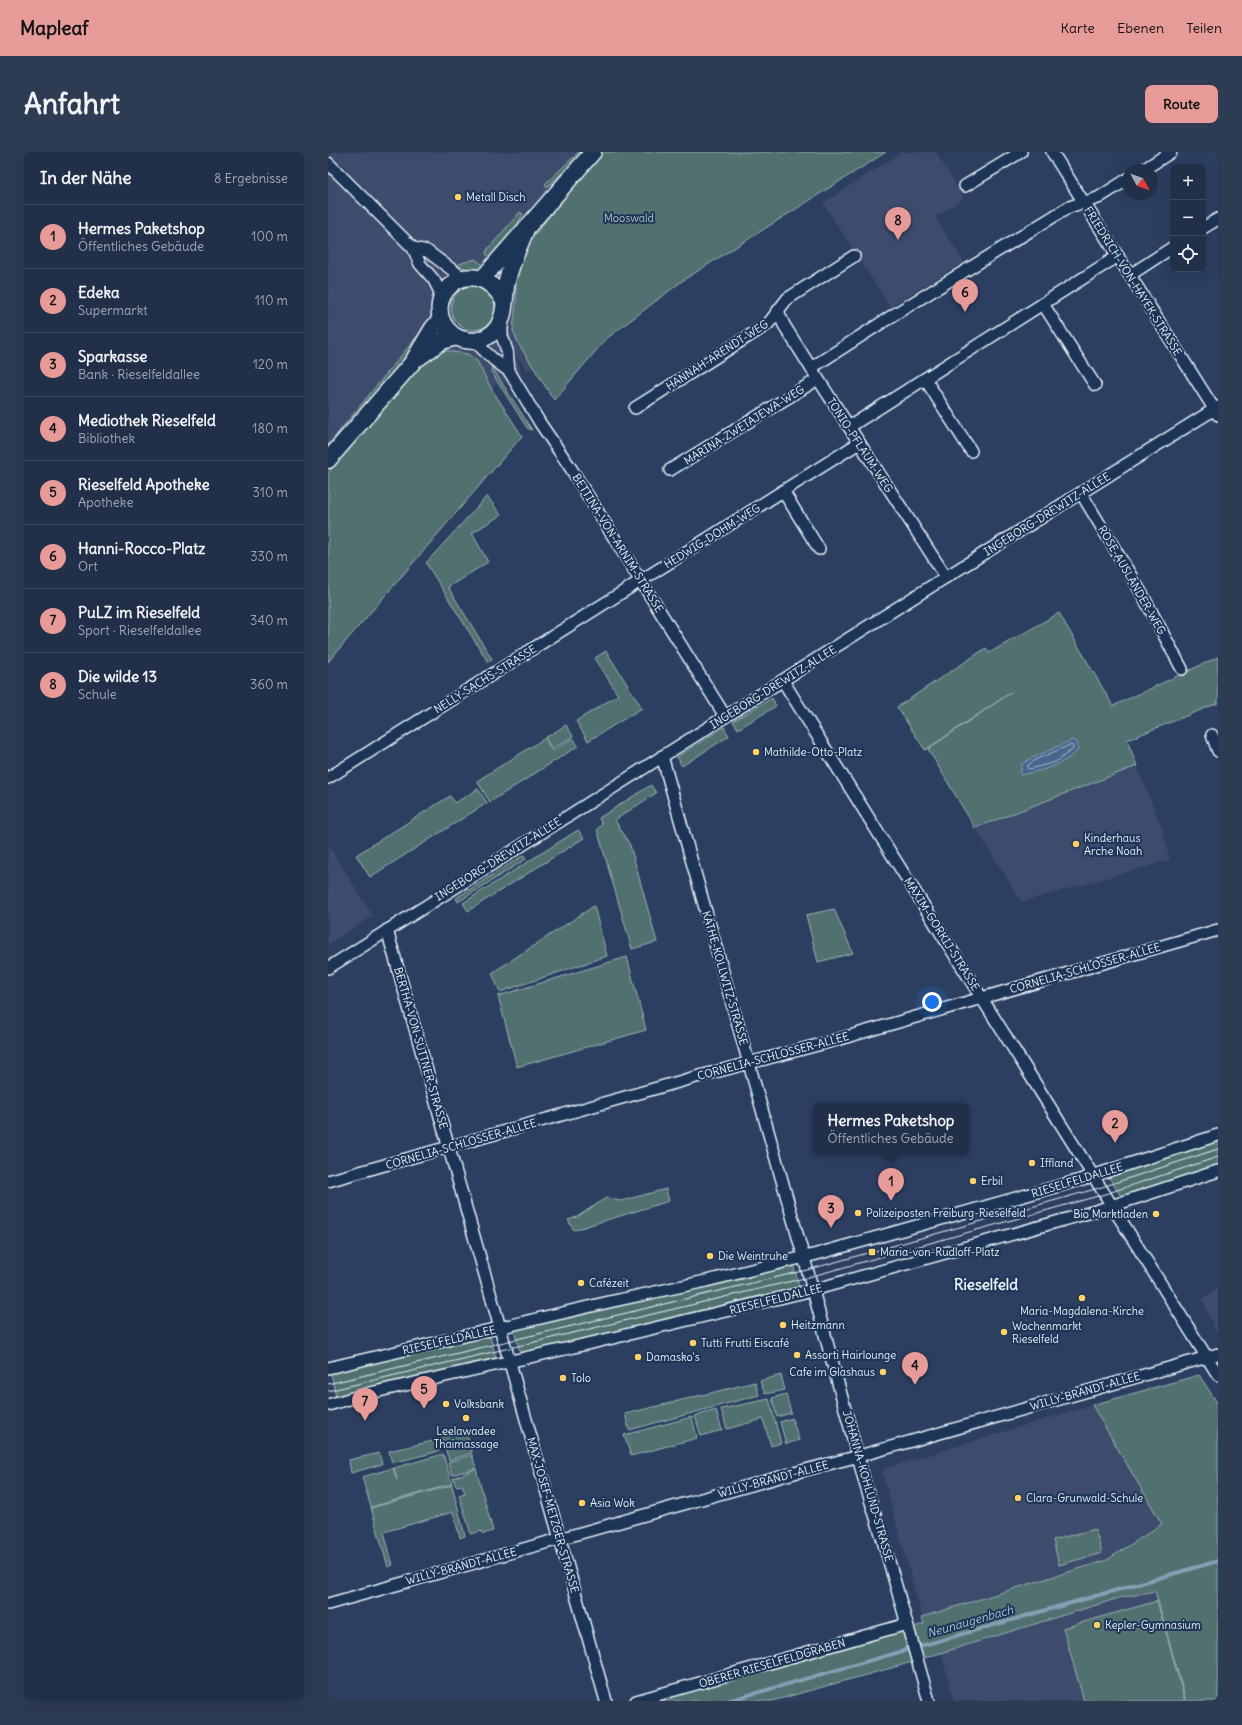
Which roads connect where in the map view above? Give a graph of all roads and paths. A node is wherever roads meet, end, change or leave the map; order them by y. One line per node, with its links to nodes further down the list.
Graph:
1 (593, 152): 12 (main road)
2 (1021, 152): 8 (street)
3 (1052, 152): 9 (street, FRIEDRICH-VON-HAYEK-STRASSE)
4 (1171, 152): 6 (street)
5 (328, 163): 13 (street)
6 (1152, 164)
7 (1122, 183): 9 (street)
8 (965, 186)
9 (1084, 202): 16 (street, FRIEDRICH-VON-HAYEK-STRASSE); 29 (street)
10 (1218, 219): 11 (street)
11 (1206, 226)
12 (525, 232): 19 (main road); 21 (main road)
13 (413, 248): 18 (street); 20 (street)
14 (1170, 249): 17 (street)
15 (854, 256): 23 (street, HANNAH-ARENDT-WEG)
16 (1118, 256): 17 (street, FRIEDRICH-VON-HAYEK-STRASSE); 22 (street)
17 (1130, 275): 35 (street, FRIEDRICH-VON-HAYEK-STRASSE)
18 (463, 278): 19 (main road); 20 (main road)
19 (482, 279): 21 (main road)
20 (442, 296): 24 (main road)
21 (504, 301): 25 (main road)
22 (1043, 304): 32 (street); 33 (street)
23 (778, 311): 29 (street, TONIO-PFLAUM-WEG); 34 (street, HANNAH-ARENDT-WEG)
24 (441, 319): 26 (main road); 28 (main road)
25 (502, 320): 27 (main road); 30 (street, BETTINA-VON-ARNIM-STRASSE)
26 (456, 337): 27 (main road); 28 (main road)
27 (474, 341): 30 (street, BETTINA-VON-ARNIM-STRASSE)
28 (412, 363): 39 (main road)
29 (811, 368): 31 (street, TONIO-PFLAUM-WEG)
30 (509, 371): 45 (street, BETTINA-VON-ARNIM-STRASSE)
31 (818, 379): 36 (street, TONIO-PFLAUM-WEG); 40 (street, MARINA-ZWETAJEWA-WEG)
32 (925, 379): 36 (street); 38 (street)
33 (1095, 386)
34 (635, 408)
35 (1217, 411): 42 (street, INGEBORG-DREWITZ-ALLEE)
36 (849, 427): 37 (street, TONIO-PFLAUM-WEG)
37 (859, 443): 41 (street, HEDWIG-DOHM-WEG); 44 (street, TONIO-PFLAUM-WEG)
38 (971, 451)
39 (328, 460)
40 (670, 470)
41 (783, 492): 43 (street); 45 (street, HEDWIG-DOHM-WEG)
42 (1081, 493): 44 (street, INGEBORG-DREWITZ-ALLEE); 46 (street, ROSE-AUSLÄNDER-WEG)
43 (819, 549)
44 (946, 577): 47 (street, INGEBORG-DREWITZ-ALLEE)
45 (642, 580): 48 (street, BETTINA-VON-ARNIM-STRASSE); 52 (street, NELLY-SACHS-STRASSE)
46 (1182, 669)
47 (783, 681): 48 (street, INGEBORG-DREWITZ-ALLEE); 56 (street, MAXIM-GORKIJ-STRASSE)
48 (725, 716): 51 (street, INGEBORG-DREWITZ-ALLEE)
49 (1212, 735): 50 (street)
50 (1218, 751)
51 (662, 756): 53 (street, INGEBORG-DREWITZ-ALLEE); 57 (street, KÄTHE-KOLLWITZ-STRASSE)
52 (328, 778)
53 (387, 930): 55 (street, INGEBORG-DREWITZ-ALLEE); 59 (street, BERTHA-VON-SUTTNER-STRASSE)
54 (1218, 930): 56 (street, CORNELIA-SCHLOSSER-ALLEE)
55 (328, 968)
56 (982, 998): 57 (street, CORNELIA-SCHLOSSER-ALLEE); 61 (street, MAXIM-GORKIJ-STRASSE)
57 (748, 1063): 59 (street, CORNELIA-SCHLOSSER-ALLEE); 64 (street, KÄTHE-KOLLWITZ-STRASSE)
58 (1218, 1135): 61 (street, RIESELFELDALLEE)
59 (449, 1147): 62 (street, CORNELIA-SCHLOSSER-ALLEE); 67 (street, BERTHA-VON-SUTTNER-STRASSE)
60 (1218, 1171): 63 (street, RIESELFELDALLEE)
61 (1093, 1176): 63 (street, MAXIM-GORKIJ-STRASSE); 64 (street, RIESELFELDALLEE)
62 (328, 1181)
63 (1112, 1206): 66 (street, RIESELFELDALLEE); 68 (street, MAXIM-GORKIJ-STRASSE)
64 (803, 1257): 65 (street, KÄTHE-KOLLWITZ-STRASSE); 67 (street, RIESELFELDALLEE)
65 (807, 1270): 66 (street, JOHANNA-KOHLUND-STRASSE)
66 (813, 1290): 69 (street, RIESELFELDALLEE); 73 (street, JOHANNA-KOHLUND-STRASSE)
67 (500, 1328): 69 (street, MAX-JOSEF-METZGER-STRASSE); 70 (street, RIESELFELDALLEE)
68 (1213, 1355): 71 (street, MAXIM-GORKIJ-STRASSE); 73 (street, WILLY-BRANDT-ALLEE)
69 (510, 1362): 72 (street, RIESELFELDALLEE); 74 (street, MAX-JOSEF-METZGER-STRASSE)
70 (328, 1368)
71 (1218, 1375)
72 (328, 1405)
73 (859, 1456): 74 (street, WILLY-BRANDT-ALLEE); 76 (street, JOHANNA-KOHLUND-STRASSE)
74 (560, 1539): 75 (street, WILLY-BRANDT-ALLEE); 77 (street, MAX-JOSEF-METZGER-STRASSE)
75 (328, 1604)
76 (908, 1626): 78 (street, OBERER RIESELFELDGRABEN); 79 (street, JOHANNA-KOHLUND-STRASSE)
77 (606, 1701)
78 (636, 1701)
79 (929, 1701)

